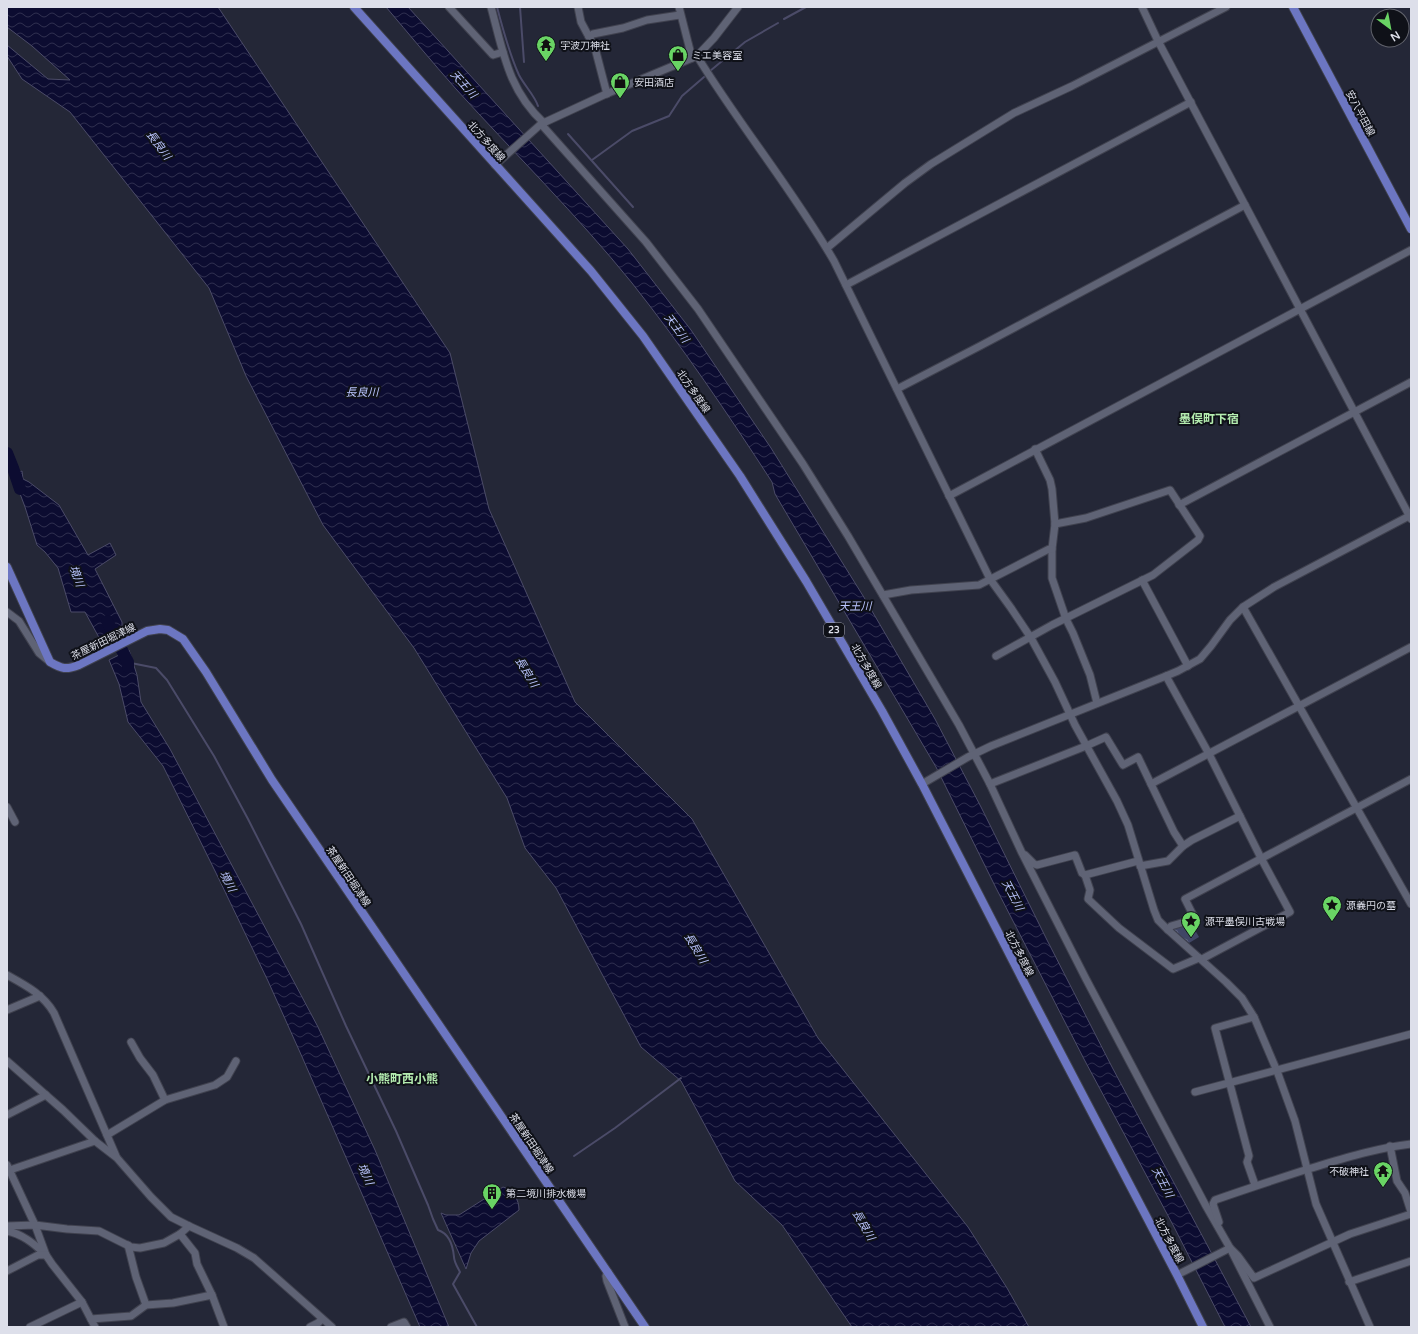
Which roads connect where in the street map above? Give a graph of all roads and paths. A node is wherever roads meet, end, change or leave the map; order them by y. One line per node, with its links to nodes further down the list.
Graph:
1 (354, 7): 18 (main road, 北方多度線 / 23)
2 (449, 7): 13 (street)
3 (491, 7): 13 (street)
4 (578, 7): 11 (street)
5 (679, 7): 10 (street)
6 (738, 7): 14 (street)
7 (1142, 7): 12 (street)
8 (1226, 7): 12 (street)
9 (1293, 7): 20 (main road, 安八平田線)
10 (680, 15): 11 (street); 14 (street)
11 (588, 37): 15 (street)
12 (1158, 41): 16 (street); 21 (street)
13 (503, 52): 17 (street)
14 (694, 57): 15 (street); 21 (street)
15 (607, 94): 17 (street)
16 (1191, 102): 19 (street); 23 (street)
17 (543, 123): 18 (street); 37 (street)
18 (495, 166): 54 (main road, 北方多度線 / 23)
19 (1245, 205): 24 (street); 26 (street)
20 (1411, 229)
21 (827, 248): 23 (street)
22 (1411, 250): 24 (street)
23 (846, 285): 26 (street)
24 (1300, 309): 27 (street); 28 (street)
25 (1411, 382): 27 (street)
26 (897, 389): 29 (street)
27 (1354, 412): 30 (street); 31 (street)
28 (1035, 449): 29 (street); 32 (street)
29 (949, 496): 35 (street)
30 (1179, 504): 32 (street); 36 (street)
31 (1411, 516): 38 (street)
32 (1055, 524): 33 (street)
33 (1052, 549): 35 (street); 40 (street)
34 (7, 567): 44 (main road)
35 (990, 579): 37 (street); 41 (street)
36 (1142, 580): 40 (street); 45 (street)
37 (883, 595): 52 (street)
38 (1244, 607): 45 (street); 48 (street)
39 (7, 612): 44 (street)
40 (1066, 619): 41 (street); 47 (street)
41 (1031, 638): 43 (street); 49 (street)
42 (1411, 647): 48 (street)
43 (996, 656)
44 (50, 662): 104 (main road, 茶屋新田堀津線)
45 (1188, 666): 46 (street)
46 (1166, 676): 47 (street); 51 (street)
47 (1097, 703): 49 (street)
48 (1300, 706): 51 (street); 58 (street)
49 (1070, 715): 50 (street); 52 (street)
50 (1086, 746): 55 (street); 56 (street); 64 (street)
51 (1209, 754): 56 (street); 59 (street)
52 (971, 755): 54 (street); 55 (street)
53 (1411, 779): 58 (street)
54 (922, 784): 105 (main road, 北方多度線 / 23)
55 (990, 784): 62 (street)
56 (1151, 784): 61 (street)
57 (7, 807): 60 (street)
58 (1357, 808): 63 (street); 66 (street)
59 (1240, 816): 61 (street); 63 (street)
60 (15, 822)
61 (1182, 846): 64 (street)
62 (1022, 853): 65 (street); 97 (street)
63 (1261, 858): 67 (street); 68 (street)
64 (1139, 864): 65 (street); 67 (street)
65 (1085, 875): 68 (street)
66 (1411, 904)
67 (1168, 930): 68 (street)
68 (1201, 958): 72 (street)
69 (7, 975): 70 (street)
70 (40, 996): 71 (street); 83 (street)
71 (7, 1010)
72 (1254, 1017): 77 (street); 78 (street)
73 (1411, 1034): 77 (street)
74 (131, 1042): 81 (street)
75 (7, 1061): 80 (street)
76 (236, 1061): 81 (street)
77 (1277, 1071): 78 (street); 89 (street)
78 (1231, 1082): 79 (street); 90 (street)
79 (1195, 1092)
80 (46, 1095): 82 (street); 84 (street)
81 (165, 1100): 83 (street)
82 (7, 1115)
83 (107, 1135): 87 (street)
84 (95, 1141): 87 (street); 88 (street)
85 (1411, 1144): 86 (street)
86 (1390, 1146): 89 (street); 91 (street)
87 (117, 1158): 94 (street)
88 (8, 1169): 92 (street)
89 (1306, 1170): 90 (street); 98 (street)
90 (1255, 1185): 97 (street)
91 (1411, 1210): 98 (street)
92 (35, 1224): 93 (street); 99 (street); 101 (street)
93 (7, 1226)
94 (189, 1226): 96 (street); 111 (street)
95 (7, 1230): 101 (street)
96 (180, 1234): 99 (street); 107 (street)
97 (1222, 1234): 100 (street)
98 (1332, 1242): 100 (street); 106 (street)
99 (128, 1245): 109 (street)
100 (1230, 1248): 105 (street); 122 (street)
101 (46, 1255): 103 (street); 108 (street)
102 (1411, 1261): 106 (street)
103 (7, 1271)
104 (608, 1272): 119 (street); 120 (main road, 茶屋新田堀津線)
105 (1181, 1273): 121 (main road, 北方多度線 / 23)
106 (1349, 1282): 123 (street)
107 (212, 1295): 109 (street); 114 (street)
108 (82, 1302): 110 (street); 112 (street)
109 (146, 1305): 110 (street)
110 (91, 1319): 113 (street)
111 (322, 1319): 115 (street); 116 (street)
112 (30, 1327)
113 (95, 1327)
114 (224, 1327)
115 (310, 1327)
116 (332, 1327)
117 (391, 1327): 118 (street)
118 (407, 1327)
119 (624, 1327)
120 (646, 1327)
121 (1203, 1327)
122 (1270, 1327)
123 (1370, 1327)

